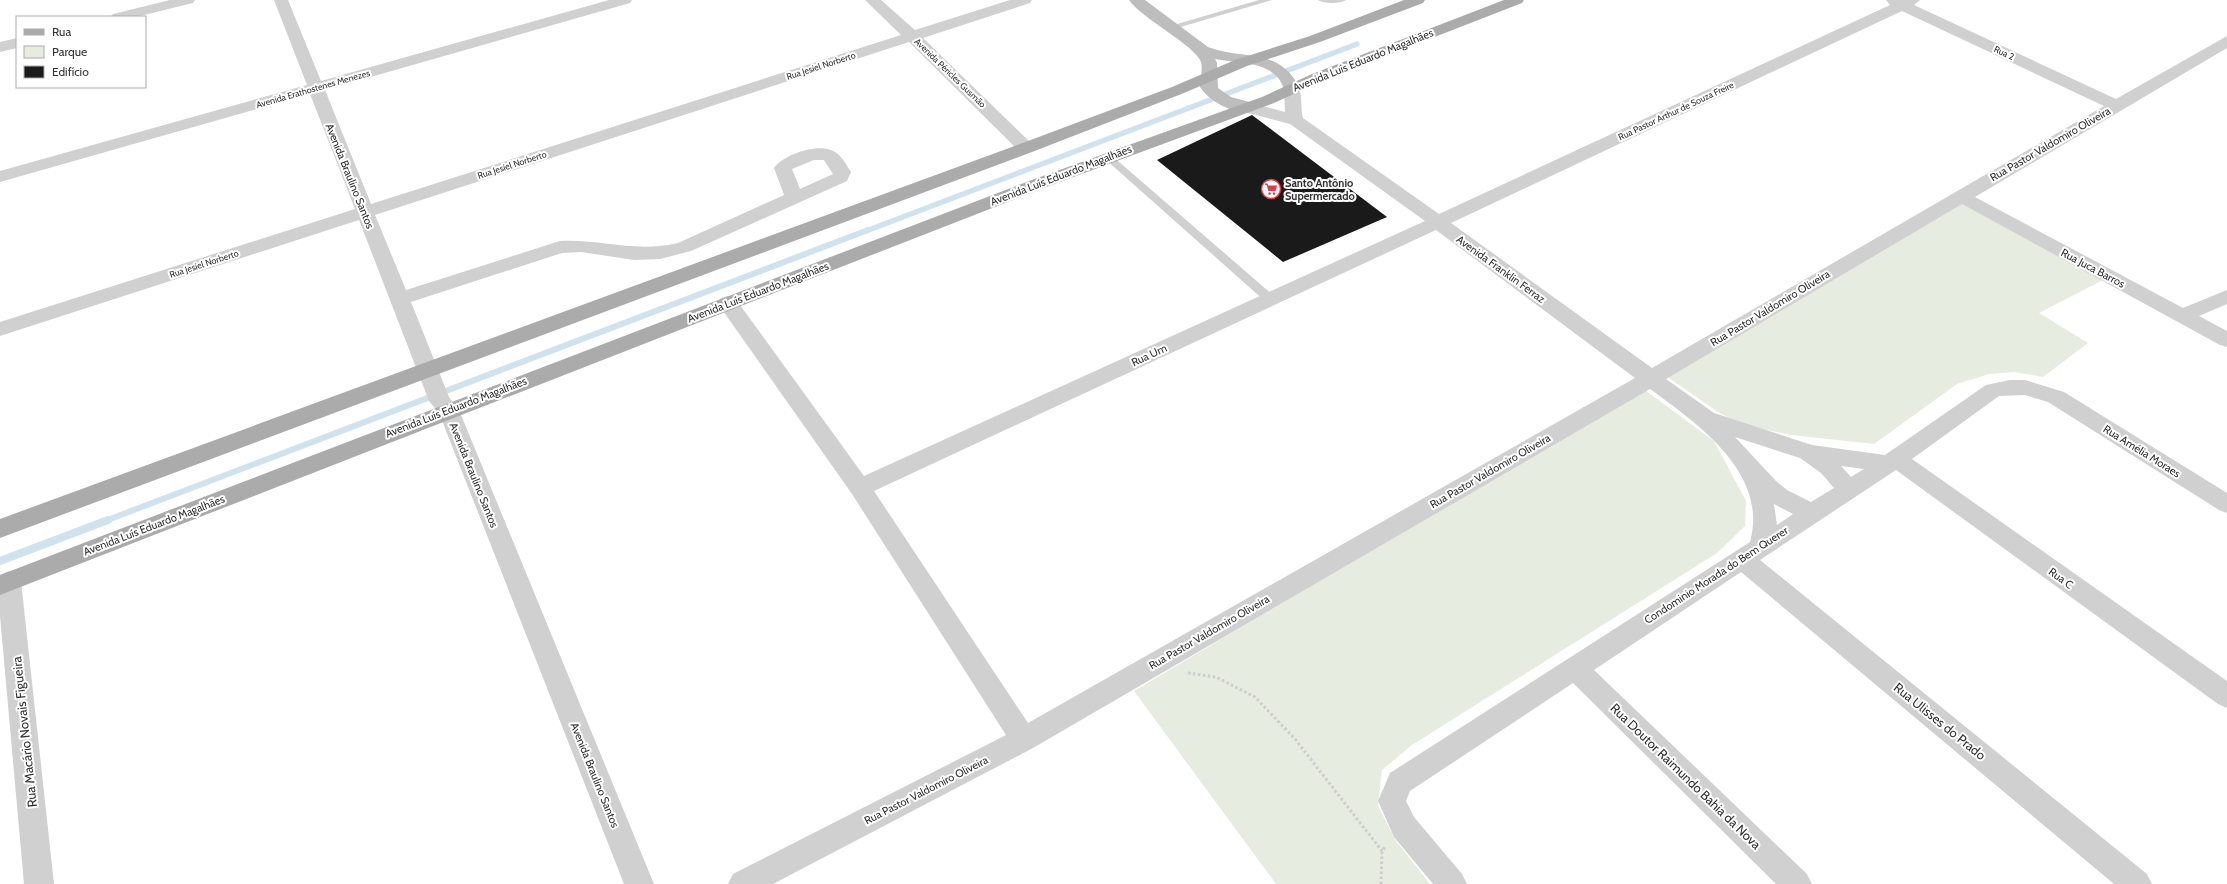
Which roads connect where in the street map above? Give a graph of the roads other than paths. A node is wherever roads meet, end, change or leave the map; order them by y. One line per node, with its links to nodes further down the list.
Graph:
1 (188, 0): 13 (street)
2 (281, 0): 23 (street, Avenida Braulino Santos)
3 (625, 0): 23 (street, Avenida Erathostenes Menezes)
4 (872, 0): 15 (street, Avenida Péricles Gusmão)
5 (1024, 0): 15 (street, Rua Jesiel Norberto)
6 (1136, 0): 14 (street)
7 (1268, 0): 14 (lane)
8 (1322, 0): 9 (lane)
9 (1342, 0)
10 (1418, 0): 20 (main road)
11 (1517, 0): 22 (main road, Avenida Luís Eduardo Magalhães)
12 (1902, 2): 25 (street, Rua 2); 33 (street, Rua Pastor Arthur de Souza Freire)
13 (122, 16)
14 (1171, 27): 19 (street)
15 (912, 36): 27 (street, Avenida Péricles Gusmão); 32 (street, Rua Jesiel Norberto)
16 (2227, 41): 25 (street, Rua Pastor Valdomiro Oliveira)
17 (16, 42): 18 (street)
18 (0, 47)
19 (1202, 50): 20 (street); 21 (street)
20 (1257, 62): 21 (main road); 22 (street)
21 (1208, 82): 24 (street); 27 (main road)
22 (1291, 86): 24 (main road, Avenida Luís Eduardo Magalhães); 26 (street)
23 (315, 88): 29 (street, Avenida Erathostenes Menezes); 32 (street, Avenida Braulino Santos)
24 (1239, 105): 26 (street); 28 (main road, Avenida Luís Eduardo Magalhães)
25 (2117, 106): 30 (street, Rua Pastor Valdomiro Oliveira)
26 (1296, 120): 33 (street, Avenida Franklin Ferraz)
27 (1026, 148): 41 (main road)
28 (1108, 157): 36 (lane); 37 (main road, Avenida Luís Eduardo Magalhães)
29 (0, 177)
30 (1960, 196): 38 (street, Rua Juca Barros); 42 (street, Rua Pastor Valdomiro Oliveira)
31 (794, 197): 35 (street)
32 (364, 213): 35 (street, Avenida Braulino Santos); 39 (street, Rua Jesiel Norberto)
33 (1438, 222): 36 (street, Rua Um); 42 (street, Avenida Franklin Ferraz)
34 (2227, 296): 38 (street)
35 (400, 299): 41 (street, Avenida Braulino Santos)
36 (1270, 299): 49 (street, Rua Um)
37 (728, 303): 44 (main road, Avenida Luís Eduardo Magalhães); 49 (street)
38 (2183, 316): 40 (street, Rua Juca Barros)
39 (0, 329)
40 (2227, 340)
41 (429, 374): 44 (street, Avenida Braulino Santos); 53 (main road)
42 (1650, 378): 45 (street, Avenida Franklin Ferraz); 58 (street, Rua Pastor Valdomiro Oliveira)
43 (2056, 397): 47 (street, Condominio Morada do Bem Querer); 51 (street, Rua Amélia Moraes)
44 (444, 406): 55 (main road, Avenida Luís Eduardo Magalhães); 60 (street, Avenida Braulino Santos)
45 (1706, 419): 46 (street, Avenida Franklin Ferraz); 48 (street, Avenida Franklin Ferraz)
46 (1808, 452): 47 (street); 50 (street, Avenida Franklin Ferraz)
47 (1892, 462): 50 (street, Condominio Morada do Bem Querer); 57 (street, Rua C)
48 (1749, 468): 52 (street, Avenida Franklin Ferraz); 54 (street)
49 (860, 488): 58 (street)
50 (1849, 489): 52 (street, Condominio Morada do Bem Querer)
51 (2227, 504)
52 (1811, 513): 54 (street, Condominio Morada do Bem Querer)
53 (0, 529)
54 (1751, 552): 56 (street, Condominio Morada do Bem Querer); 64 (street, Rua Ulisses do Prado)
55 (5, 583): 59 (street, Rua Macário Novais Figueira)
56 (1575, 668): 62 (street, Condominio Morada do Bem Querer); 63 (street, Rua Doutor Raimundo Bahia da Nova)
57 (2227, 696)
58 (1024, 739): 61 (street, Rua Pastor Valdomiro Oliveira)
59 (39, 884)
60 (639, 884)
61 (743, 884)
62 (1452, 884)
63 (1797, 884)
64 (2137, 884)

